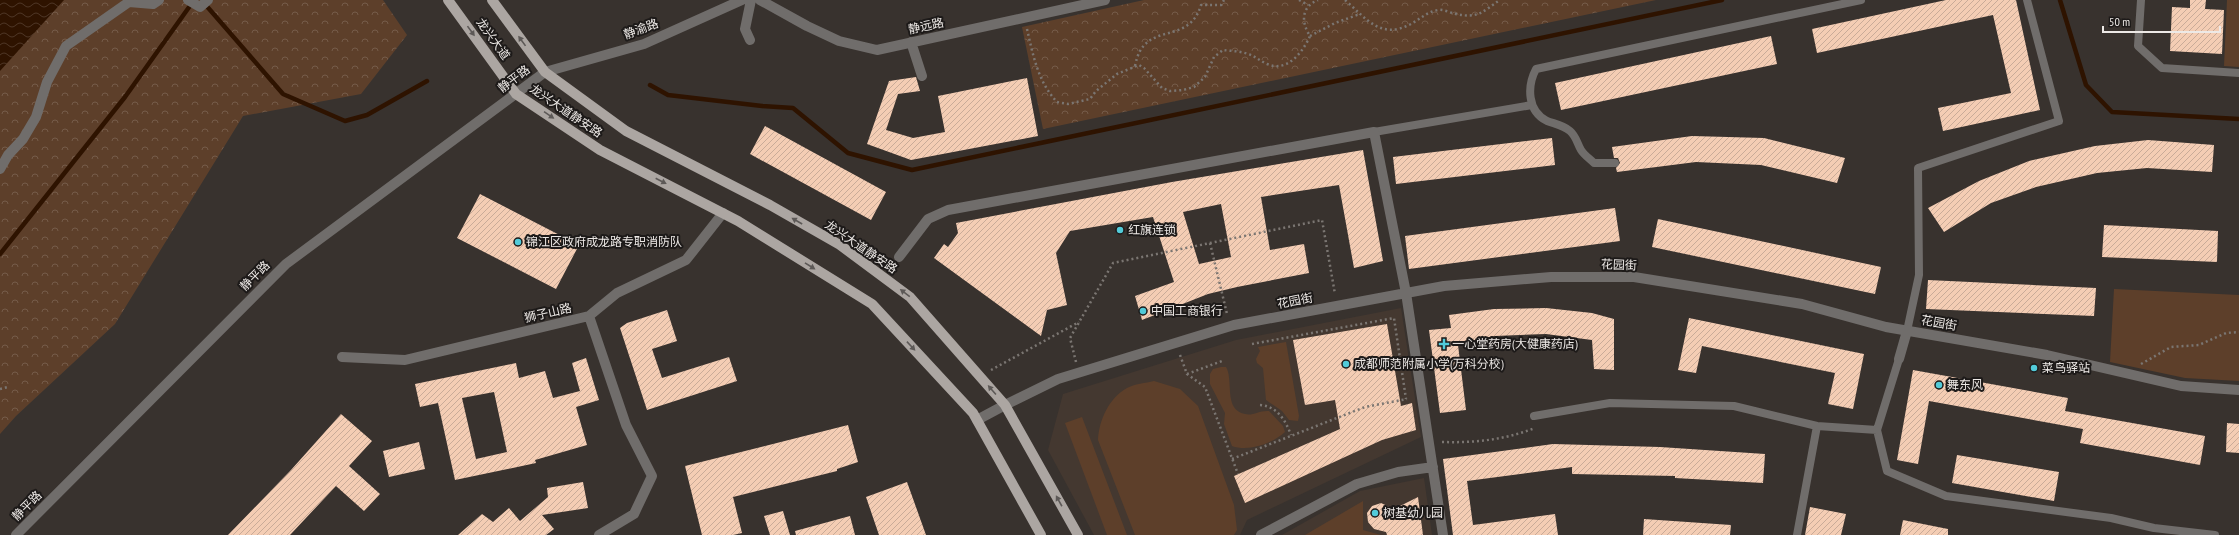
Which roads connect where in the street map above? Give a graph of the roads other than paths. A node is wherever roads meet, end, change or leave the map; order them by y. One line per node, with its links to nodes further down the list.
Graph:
1 (159, 0): 22 (street)
2 (208, 0): 12 (street)
3 (448, 0): 18 (main road, 龙兴大道, one-way to 18)
4 (492, 0): 15 (main road, 龙兴大道, one-way to 4)
5 (742, 0): 15 (street, 静渝路)
6 (751, 0): 13 (street)
7 (760, 0): 14 (street, 静远路)
8 (1106, 0): 14 (street, 静远路)
9 (1861, 0): 19 (lane)
10 (2027, 0): 27 (lane)
11 (2141, 0): 16 (lane)
12 (194, 4)
13 (750, 40)
14 (911, 42): 17 (street)
15 (545, 72): 18 (street, 静平路); 31 (main road, 龙兴大道静安路, one-way to 15)
16 (2239, 73)
17 (922, 76)
18 (516, 94): 23 (main road, 龙兴大道静安路, one-way to 23); 37 (street, 静平路)
19 (1532, 105): 20 (lane); 21 (lane)
20 (1374, 132): 24 (street); 25 (street)
21 (1615, 163)
22 (0, 169)
23 (723, 213): 26 (street, 狮子山路); 33 (main road, 龙兴大道静安路, one-way to 33)
24 (899, 257)
25 (1406, 293): 27 (street, 花园街); 31 (street, 花园街); 36 (street)
26 (589, 316): 28 (street, 狮子山路); 38 (street)
27 (1907, 330): 29 (street); 30 (street, 花园街)
28 (342, 357)
29 (1899, 359): 35 (lane)
30 (2239, 390)
31 (1005, 405): 33 (street, 花园街); 40 (main road, 龙兴大道静安路, one-way to 31)
32 (1534, 416): 34 (lane)
33 (977, 420): 39 (main road, 龙兴大道静安路)
34 (1817, 426): 35 (lane); 43 (lane)
35 (1877, 430): 44 (lane)
36 (1433, 467): 41 (street); 42 (street)
37 (16, 535)
38 (599, 535)
39 (1041, 535)
40 (1078, 535)
41 (1261, 535)
42 (1443, 535)
43 (1797, 535)
44 (2215, 535)

